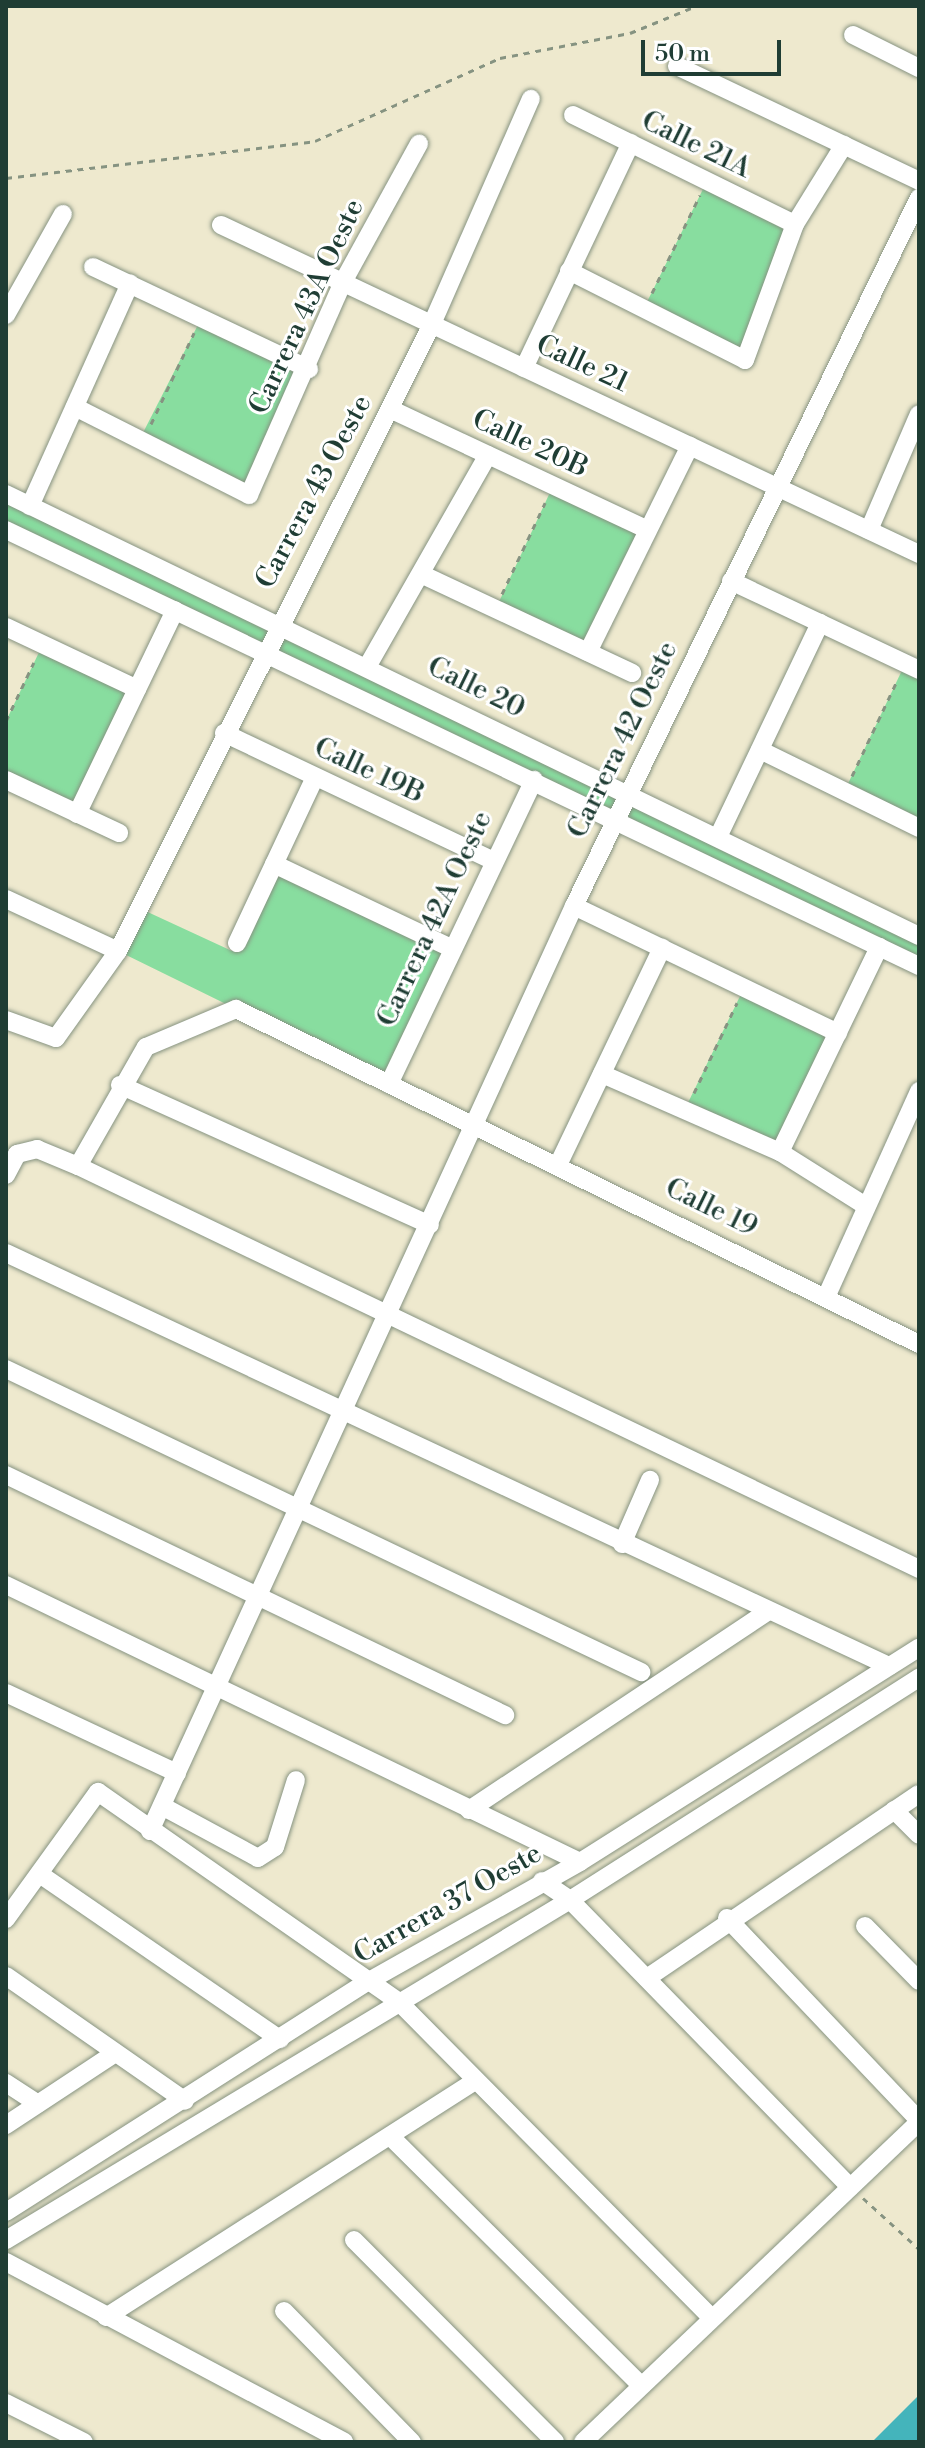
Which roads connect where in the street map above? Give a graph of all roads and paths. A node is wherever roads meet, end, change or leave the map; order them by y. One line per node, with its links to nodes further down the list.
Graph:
1 (696, 6): 10 (path)
2 (853, 35): 4 (street)
3 (677, 66): 9 (street)
4 (919, 68)
5 (531, 99): 24 (street, Carrera 43 Oeste)
6 (573, 115): 7 (street, Calle 21A)
7 (631, 143): 11 (street, Calle 21A); 18 (street)
8 (419, 144): 19 (street, Carrera 43A Oeste)
9 (844, 145): 12 (street); 15 (street)
10 (6, 178)
11 (707, 181): 15 (street, Calle 21A); 21 (path)
12 (919, 181)
13 (919, 198): 35 (street, Carrera 42 Oeste)
14 (63, 214): 22 (street)
15 (795, 224): 21 (street)
16 (221, 225): 19 (street, Calle 21)
17 (93, 267): 20 (street)
18 (569, 271): 21 (street); 25 (street)
19 (343, 282): 24 (street, Calle 21); 26 (street, Carrera 43A Oeste)
20 (130, 283): 23 (street); 27 (street)
21 (644, 308)
22 (6, 315)
23 (203, 315): 26 (street); 30 (path)
24 (432, 324): 25 (street, Calle 21); 28 (street, Carrera 43 Oeste)
25 (524, 368): 32 (street, Calle 21)
26 (309, 369): 30 (street, Carrera 43A Oeste)
27 (75, 407): 30 (street); 37 (street)
28 (390, 409): 33 (street, Calle 20B); 47 (street, Carrera 43 Oeste)
29 (919, 414): 31 (street)
30 (143, 441)
31 (913, 443): 40 (street)
32 (690, 446): 35 (street, Calle 21); 38 (street)
33 (488, 455): 34 (street, Calle 20B); 42 (street)
34 (553, 486): 38 (street, Calle 20B); 44 (path)
35 (780, 488): 40 (street, Calle 21); 43 (street, Carrera 42 Oeste)
36 (6, 494): 37 (street, Calle 20)
37 (30, 506): 47 (street, Calle 20)
38 (646, 529): 51 (street)
39 (6, 530): 45 (street, Calle 20)
40 (869, 530): 41 (street, Calle 21)
41 (919, 554)
42 (423, 575): 44 (street); 52 (street)
43 (731, 581): 46 (street); 62 (street, Carrera 42 Oeste)
44 (495, 609): 51 (street)
45 (175, 610): 50 (street, Calle 20); 55 (street)
46 (820, 623): 53 (street); 58 (street)
47 (276, 624): 50 (street, Carrera 43 Oeste); 52 (street, Calle 20)
48 (6, 627): 49 (street)
49 (43, 644): 55 (street); 56 (path)
50 (263, 652): 57 (street, Carrera 43 Oeste); 61 (street, Calle 20)
51 (588, 652): 54 (street)
52 (367, 667): 62 (street, Calle 20)
53 (912, 667): 63 (path)
54 (632, 673)
55 (137, 689): 64 (street)
56 (6, 721)
57 (224, 733): 59 (street, Calle 19B); 78 (street, Carrera 43 Oeste)
58 (760, 750): 63 (street); 68 (street)
59 (315, 777): 69 (street, Calle 19B); 70 (street)
60 (6, 780): 64 (street)
61 (534, 780): 65 (street, Calle 20); 69 (street, Carrera 42A Oeste)
62 (628, 792): 65 (street, Carrera 42 Oeste); 68 (street, Calle 20)
63 (844, 792): 66 (street)
64 (77, 814): 67 (street)
65 (617, 819): 72 (street, Carrera 42 Oeste); 76 (street, Calle 20)
66 (919, 828)
67 (119, 833)
68 (719, 835): 73 (street, Calle 20)
69 (491, 860): 75 (street, Carrera 42A Oeste)
70 (274, 864): 74 (street); 75 (street)
71 (6, 899): 78 (street)
72 (574, 906): 77 (street); 88 (street, Carrera 42 Oeste)
73 (919, 936)
74 (237, 943)
75 (449, 947): 84 (street, Carrera 42A Oeste)
76 (879, 947): 79 (street, Calle 20); 82 (street)
77 (662, 948): 80 (street); 83 (street)
78 (118, 951): 81 (street, Carrera 43 Oeste)
79 (919, 966)
80 (744, 988): 82 (street); 87 (path)
81 (6, 1020)
82 (838, 1033): 89 (street)
83 (602, 1074): 87 (street); 90 (street)
84 (389, 1084): 85 (street, Calle 19); 88 (street, Calle 19)
85 (120, 1085): 91 (street, Calle 19); 94 (street)
86 (919, 1091): 93 (street)
87 (686, 1110): 89 (street)
88 (476, 1126): 90 (street, Calle 19); 94 (street, Carrera 42 Oeste)
89 (780, 1152): 93 (street)
90 (558, 1165): 96 (street, Calle 19)
91 (78, 1166): 92 (street); 97 (street)
92 (6, 1175)
93 (864, 1205): 96 (street)
94 (430, 1225): 97 (street, Carrera 42 Oeste)
95 (6, 1253): 100 (street)
96 (827, 1295): 98 (street, Calle 19)
97 (392, 1313): 100 (street, Carrera 42 Oeste); 105 (street)
98 (917, 1338)
99 (6, 1369): 103 (street)
100 (347, 1412): 103 (street, Carrera 42 Oeste); 104 (street)
101 (6, 1475): 107 (street)
102 (650, 1480): 104 (street)
103 (303, 1508): 107 (street, Carrera 42 Oeste); 111 (street)
104 (622, 1544): 108 (street)
105 (919, 1569)
106 (6, 1585): 113 (street)
107 (261, 1596): 113 (street, Carrera 42 Oeste); 115 (street)
108 (769, 1611): 110 (street); 120 (street)
109 (919, 1648): 110 (street, Carrera 37 Oeste)
110 (889, 1666): 124 (street, Carrera 37 Oeste)
111 (641, 1672)
112 (916, 1684): 127 (street, Carrera 37 Oeste)
113 (222, 1687): 116 (street, Carrera 42 Oeste); 120 (street)
114 (6, 1693): 116 (street)
115 (505, 1715)
116 (177, 1773): 119 (street, Carrera 42 Oeste)
117 (296, 1780): 119 (street)
118 (919, 1794): 121 (street)
119 (162, 1806): 122 (street, Carrera 42 Oeste)
120 (469, 1810): 124 (street)
121 (894, 1810): 123 (street); 128 (street)
122 (150, 1831): 125 (street); 133 (street)
123 (919, 1835)
124 (580, 1862): 126 (street, Carrera 37 Oeste)
125 (41, 1875): 129 (street); 136 (street)
126 (542, 1881): 127 (street); 133 (street, Carrera 37 Oeste)
127 (570, 1900): 132 (street); 135 (street, Carrera 37 Oeste)
128 (727, 1918): 132 (street); 142 (street)
129 (6, 1919)
130 (865, 1926): 134 (street)
131 (6, 1976): 137 (street)
132 (647, 1978): 145 (street)
133 (369, 1981): 135 (street); 136 (street, Carrera 37 Oeste)
134 (919, 1981)
135 (398, 2001): 138 (street); 147 (street, Carrera 37 Oeste)
136 (280, 2039): 140 (street, Carrera 37 Oeste)
137 (115, 2053): 140 (street); 141 (street)
138 (476, 2080): 144 (street); 152 (street)
139 (6, 2083): 141 (street)
140 (185, 2101): 146 (street, Carrera 37 Oeste)
141 (38, 2104): 143 (street)
142 (919, 2121): 145 (street)
143 (6, 2125)
144 (390, 2136): 153 (street); 154 (street)
145 (850, 2187): 149 (path); 152 (street)
146 (6, 2212)
147 (6, 2240)
148 (354, 2240): 159 (street)
149 (919, 2249)
150 (6, 2262): 153 (street)
151 (284, 2311): 158 (street)
152 (709, 2315): 154 (street)
153 (106, 2317): 157 (street)
154 (639, 2383): 160 (street)
155 (6, 2403): 156 (street)
156 (84, 2442)
157 (344, 2442)
158 (412, 2442)
159 (555, 2442)
160 (583, 2442)

